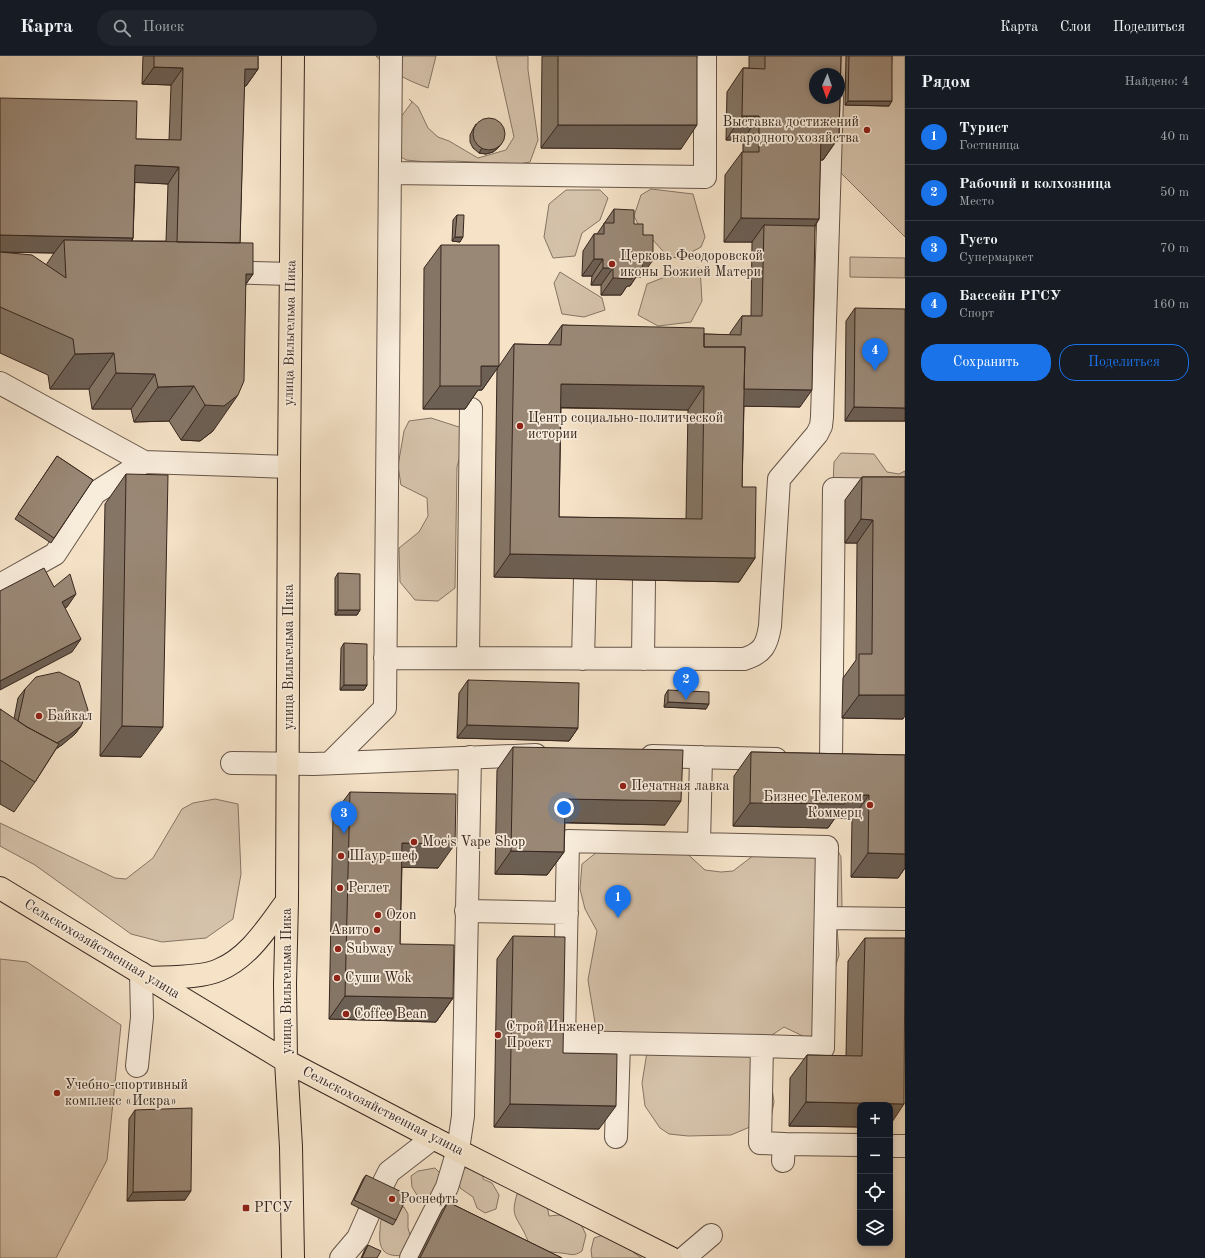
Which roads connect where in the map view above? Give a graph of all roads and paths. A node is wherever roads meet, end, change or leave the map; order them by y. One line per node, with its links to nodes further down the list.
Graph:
1 (293, 56): 7 (main road, улица Вильгельма Пика)
2 (391, 56): 5 (lane)
3 (705, 56): 5 (lane)
4 (832, 104): 19 (lane)
5 (390, 173): 16 (lane)
6 (218, 272): 7 (lane)
7 (291, 274): 11 (main road, улица Вильгельма Пика)
8 (0, 383): 10 (lane)
9 (471, 409): 17 (lane)
10 (144, 462): 11 (lane); 15 (lane)
11 (289, 467): 28 (main road, улица Вильгельма Пика)
12 (905, 490): 24 (lane)
13 (584, 579): 18 (lane)
14 (644, 580): 19 (lane)
15 (0, 584)
16 (385, 658): 17 (lane); 27 (lane)
17 (468, 658): 18 (lane)
18 (583, 659): 19 (lane)
19 (643, 659)
20 (556, 754): 23 (lane)
21 (632, 756): 22 (lane)
22 (701, 757): 24 (lane); 29 (lane)
23 (470, 758): 27 (lane); 32 (lane)
24 (831, 760): 25 (lane)
25 (853, 760)
26 (232, 763): 28 (lane)
27 (330, 763): 28 (lane)
28 (288, 764): 31 (main road, улица Вильгельма Пика)
29 (699, 844): 33 (lane); 34 (lane)
30 (0, 888): 36 (main road, Сельскохозяйственная улица)
31 (287, 901): 36 (main road); 39 (main road, улица Вильгельма Пика)
32 (466, 911): 33 (lane); 46 (lane)
33 (567, 913): 37 (lane)
34 (826, 918): 35 (lane); 38 (lane)
35 (905, 919)
36 (145, 976): 39 (main road, Сельскохозяйственная улица); 40 (lane)
37 (619, 1043): 38 (lane); 41 (lane)
38 (762, 1046): 43 (lane)
39 (286, 1061): 42 (main road, Сельскохозяйственная улица); 50 (main road, улица Вильгельма Пика)
40 (137, 1066)
41 (616, 1137)
42 (433, 1138): 46 (main road, Сельскохозяйственная улица); 47 (lane)
43 (857, 1145)
44 (893, 1146): 45 (lane)
45 (905, 1146)
46 (458, 1150): 52 (lane); 53 (main road, Сельскохозяйственная улица)
47 (381, 1188)
48 (369, 1214): 51 (lane)
49 (711, 1235): 54 (lane)
50 (293, 1258)
51 (341, 1258)
52 (411, 1258)
53 (671, 1258)
54 (684, 1258)

